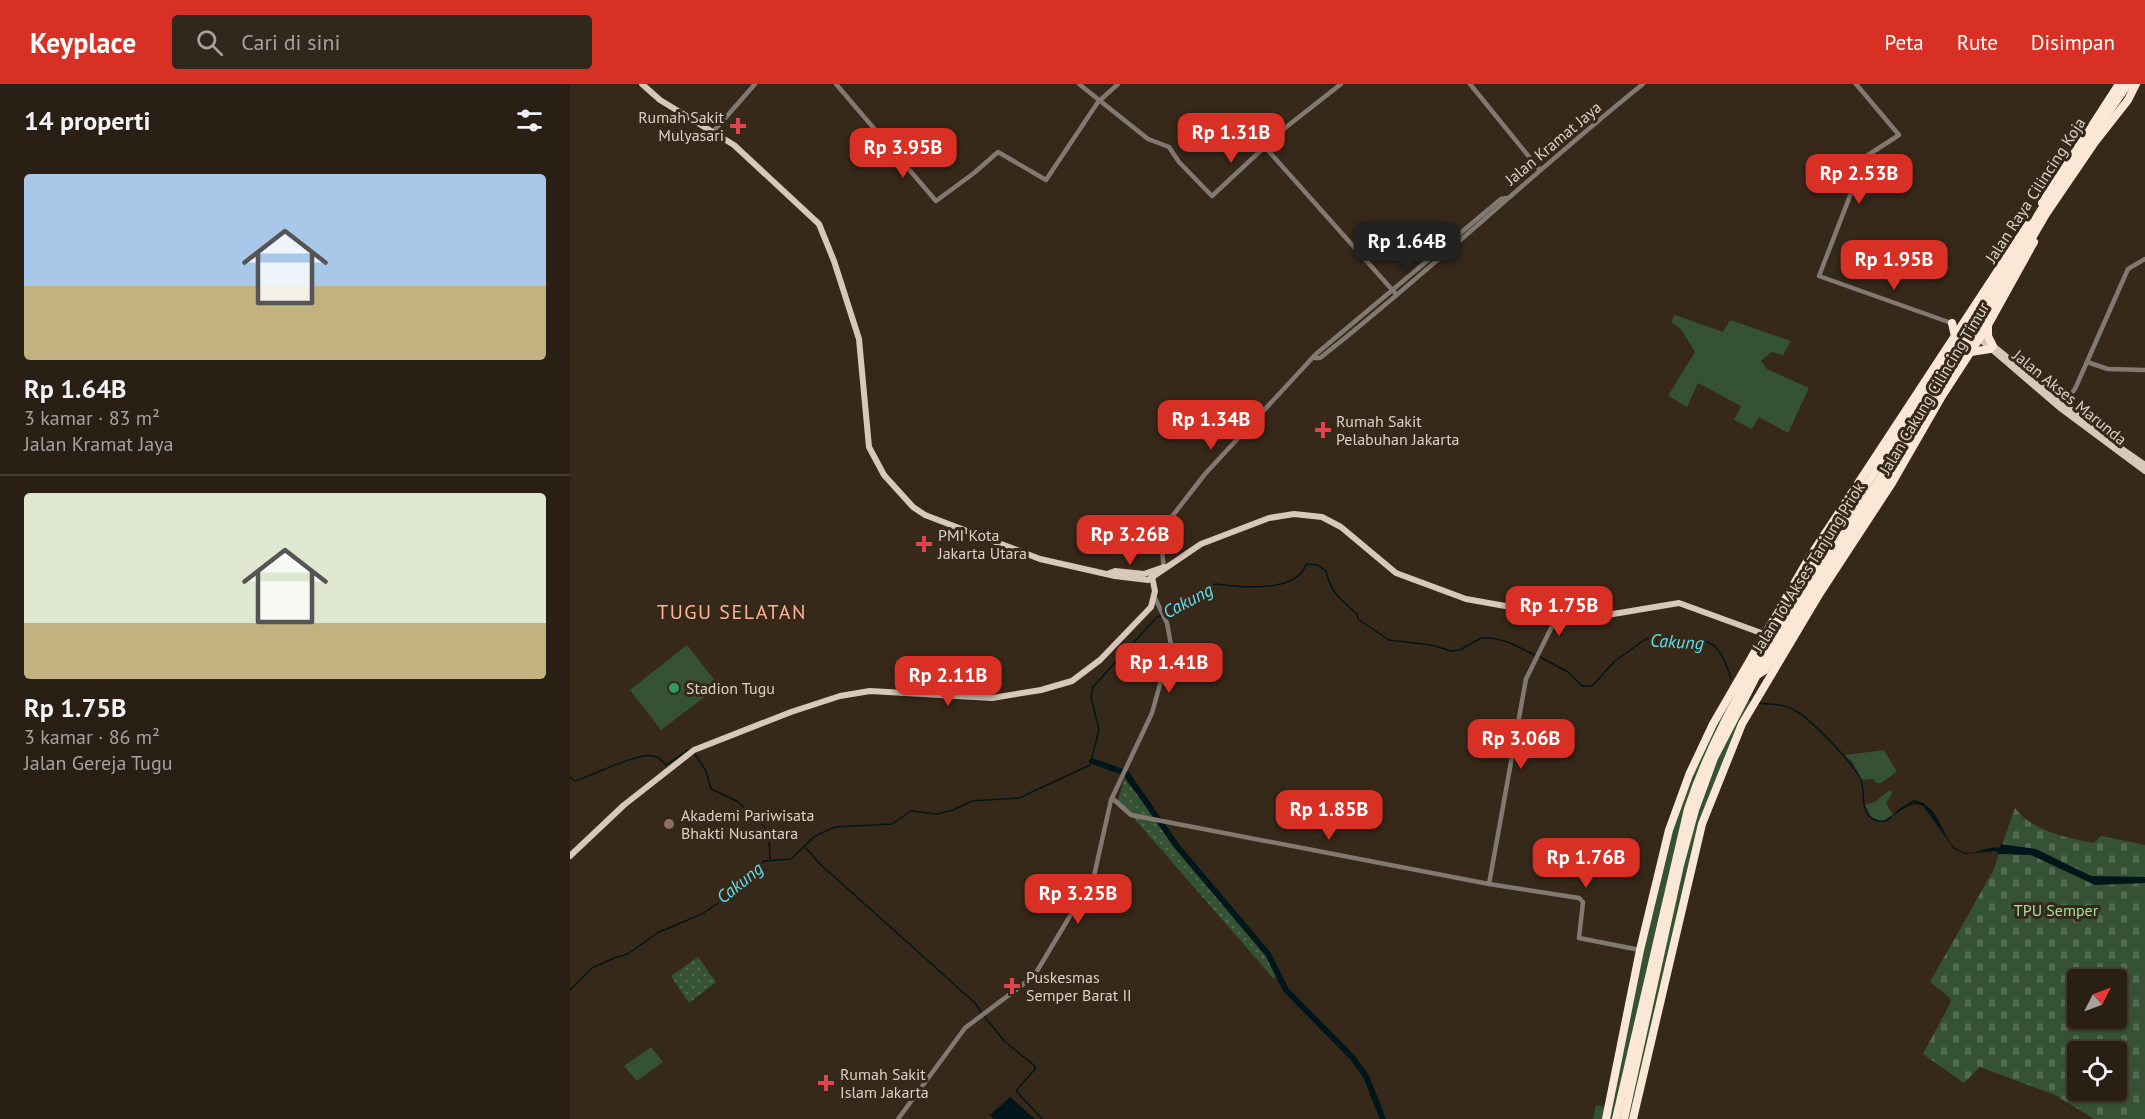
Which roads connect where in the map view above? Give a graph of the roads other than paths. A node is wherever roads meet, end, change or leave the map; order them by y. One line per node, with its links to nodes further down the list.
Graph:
1 (642, 84): 14 (main road)
2 (755, 84): 14 (street)
3 (836, 84): 13 (street)
4 (1079, 84): 13 (street)
5 (1118, 84): 13 (street)
6 (1341, 84): 15 (street)
7 (1470, 84): 16 (street)
8 (1643, 84): 16 (street, Jalan Kramat Jaya)
9 (1856, 84): 21 (street)
10 (2119, 84): 23 (highway, Jalan Raya Cilincing Koja)
11 (2128, 84): 39 (highway, Jalan Tol Akses Tanjung Priok, bridge)
12 (2138, 84): 22 (highway, Jalan Cakung Cilincing Timur); 40 (highway, Jalan Tol Akses Tanjung Priok, bridge)
13 (1098, 102): 15 (street)
14 (713, 132): 36 (main road)
15 (1265, 147): 19 (street)
16 (1539, 169): 17 (street, Jalan Kramat Jaya)
17 (1506, 198): 19 (street, Jalan Kramat Jaya); 20 (street, Jalan Kramat Jaya)
18 (2145, 259): 28 (street)
19 (1393, 290): 20 (street); 27 (street, Jalan Kramat Jaya)
20 (1398, 296): 27 (street, Jalan Kramat Jaya)
21 (1952, 323): 23 (highway)
22 (1988, 326): 24 (highway, Jalan Cakung Cilincing Timur); 25 (highway)
23 (1958, 334): 24 (main road, Jalan Akses Marunda); 26 (highway); 34 (highway, Jalan Raya Cilincing Koja)
24 (1980, 339): 25 (main road, Jalan Akses Marunda); 26 (highway, Jalan Cakung Cilincing Timur)
25 (1991, 347): 26 (highway); 31 (main road, Jalan Akses Marunda)
26 (1969, 354): 30 (highway, Jalan Cakung Cilincing Timur)
27 (1315, 358): 35 (street, Jalan Kramat Jaya)
28 (2086, 362): 29 (street); 31 (street)
29 (2145, 370)
30 (1942, 396): 40 (highway, bridge); 49 (highway, Jalan Cakung Cilincing Timur)
31 (2061, 405): 32 (main road, Jalan Akses Marunda); 33 (main road, Jalan Akses Marunda)
32 (2145, 465)
33 (2145, 471)
34 (1823, 538): 39 (highway, Jalan Raya Cilincing Koja); 39 (highway, bridge)
35 (1165, 568): 36 (main road); 38 (main road)
36 (1150, 576): 37 (main road)
37 (1154, 597): 41 (street); 42 (main road)
38 (1559, 612): 39 (main road); 43 (street)
39 (1768, 636): 44 (highway, Jalan Raya Cilincing Koja); 47 (highway, Jalan Tol Akses Tanjung Priok)
40 (1756, 675): 48 (highway, Jalan Tol Akses Tanjung Priok)
41 (1112, 798): 43 (street); 45 (street)
42 (570, 856)
43 (1489, 884): 44 (street)
44 (1640, 950): 46 (highway, Jalan Raya Cilincing Koja)
45 (898, 1119)
46 (1606, 1119)
47 (1616, 1119)
48 (1624, 1119)
49 (1633, 1119)

